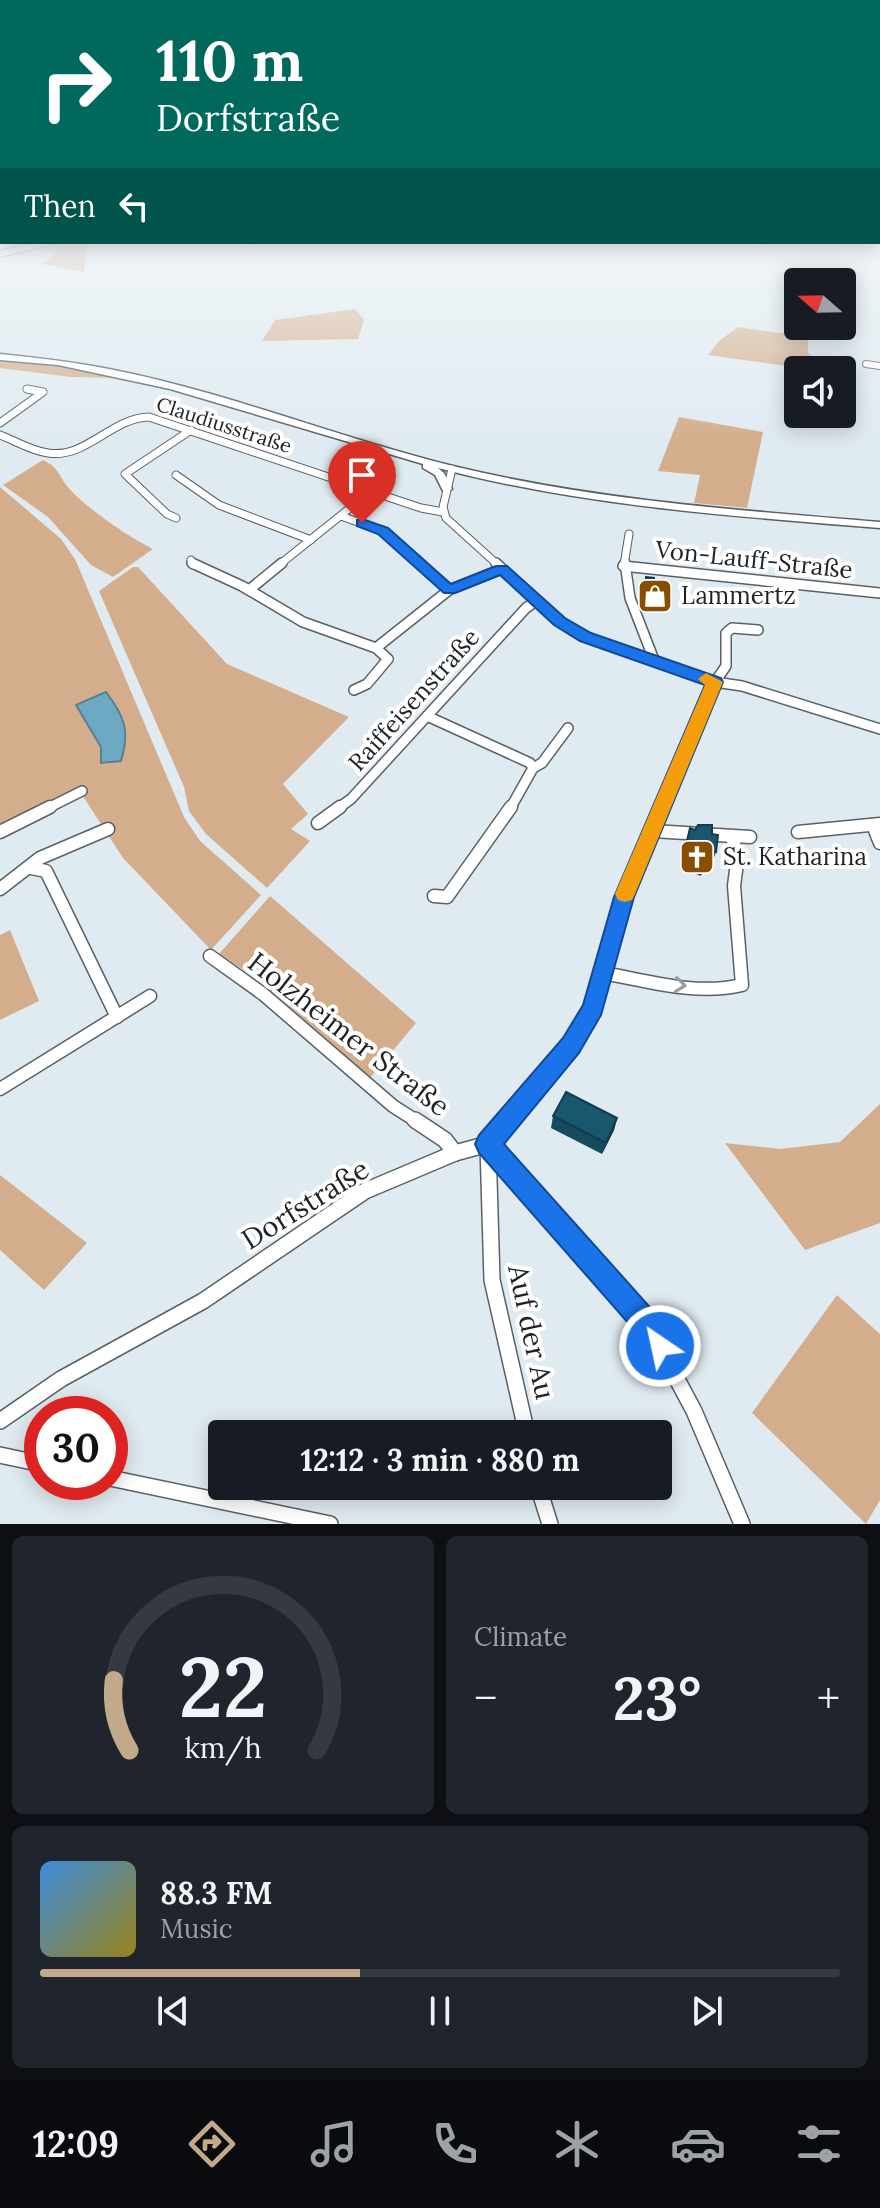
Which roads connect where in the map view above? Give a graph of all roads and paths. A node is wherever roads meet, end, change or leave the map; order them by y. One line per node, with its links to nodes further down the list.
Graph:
1 (0, 357): 8 (main road)
2 (866, 364): 3 (street)
3 (880, 366)
4 (27, 389): 5 (street)
5 (0, 423)
6 (191, 430): 7 (street, Claudiusstraße); 12 (street, Claudiusstraße); 15 (street)
7 (0, 435)
8 (416, 460): 9 (main road); 11 (main road)
9 (452, 469): 11 (street); 16 (main road)
10 (176, 475): 18 (street)
11 (447, 489): 13 (street)
12 (370, 492): 13 (street, Claudiusstraße); 14 (street)
13 (443, 512): 21 (street)
14 (341, 516): 18 (street); 23 (street)
15 (176, 518)
16 (880, 525)
17 (629, 534): 20 (street)
18 (311, 540): 22 (street)
19 (191, 560): 22 (street)
20 (623, 566): 24 (street, Von-Lauff-Straße); 28 (street)
21 (502, 569): 23 (street); 25 (street)
22 (249, 590): 27 (street)
23 (449, 590): 27 (street)
24 (880, 593)
25 (536, 601): 28 (street); 31 (street, Raiffeisenstraße)
26 (758, 630): 29 (street)
27 (376, 648): 30 (street)
28 (654, 660): 29 (street)
29 (715, 682): 33 (street); 39 (street)
30 (354, 690)
31 (427, 716): 34 (street); 36 (street, Raiffeisenstraße)
32 (568, 728): 34 (street)
33 (880, 729)
34 (533, 768): 47 (street)
35 (82, 791): 40 (street)
36 (318, 823)
37 (876, 824): 41 (street); 44 (street)
38 (108, 829): 45 (street)
39 (653, 831): 43 (street); 49 (street)
40 (0, 832)
41 (798, 832)
42 (750, 837): 43 (street)
43 (732, 838): 49 (street, one-way to 43)
44 (880, 843)
45 (31, 868): 46 (street); 51 (street)
46 (0, 889)
47 (434, 896)
48 (210, 956): 54 (street, Holzheimer Straße)
49 (603, 973): 53 (street)
50 (150, 996): 51 (street)
51 (117, 1017): 52 (street)
52 (0, 1089)
53 (488, 1144): 54 (street, Dorfstraße); 55 (street, Auf der Au); 63 (street)
54 (455, 1153): 56 (street, Dorfstraße)
55 (524, 1420)
56 (0, 1421)
57 (0, 1455): 58 (street)
58 (24, 1460)
59 (128, 1482): 61 (street)
60 (542, 1500): 62 (street)
61 (330, 1524)
62 (550, 1524)
63 (742, 1524)

